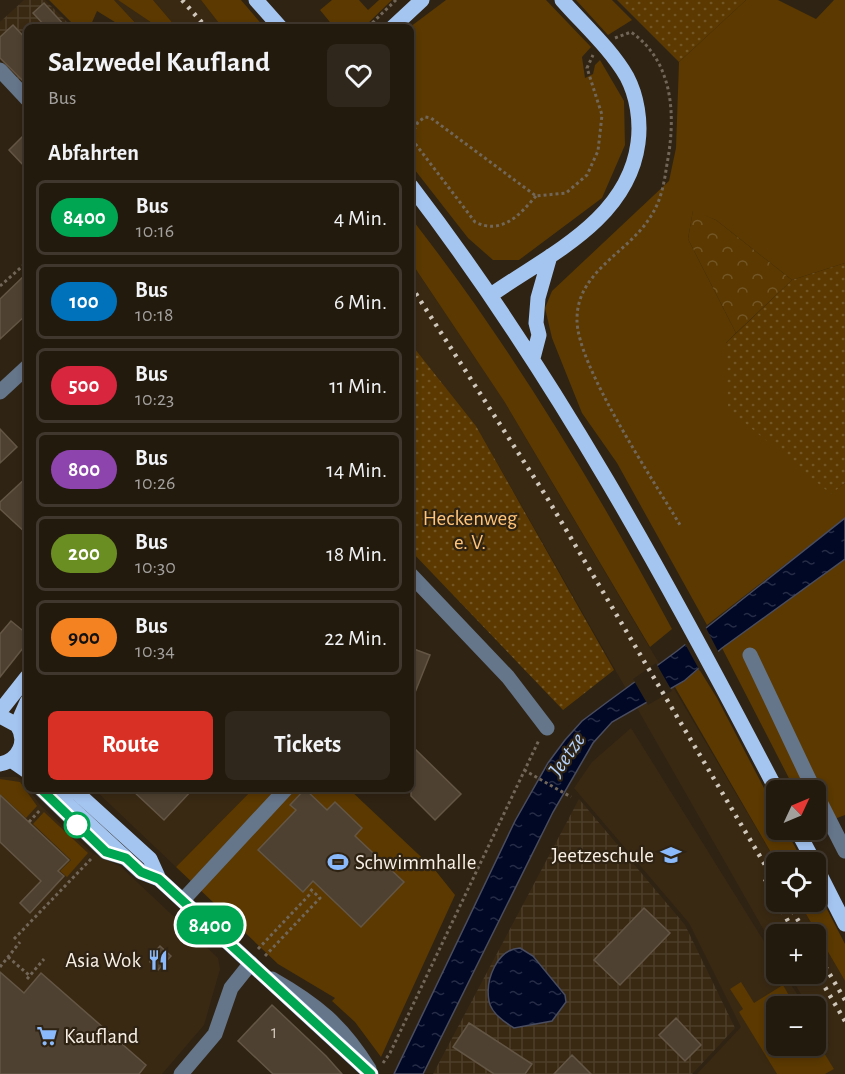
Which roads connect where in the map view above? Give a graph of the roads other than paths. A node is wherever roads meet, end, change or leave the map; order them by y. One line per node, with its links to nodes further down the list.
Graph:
1 (256, 0): 4 (main road)
2 (423, 0): 5 (main road)
3 (562, 0): 9 (main road)
4 (277, 24)
5 (396, 24)
6 (0, 70): 7 (street)
7 (24, 96)
8 (414, 190): 10 (main road)
9 (550, 256): 10 (main road); 11 (main road)
10 (491, 294): 11 (main road)
11 (533, 358): 25 (main road)
12 (24, 370): 13 (street)
13 (0, 392)
14 (414, 578): 21 (street)
15 (750, 656): 26 (street)
16 (24, 681): 18 (main road)
17 (24, 709): 20 (main road)
18 (0, 711)
19 (0, 716): 20 (main road)
20 (17, 725): 22 (main road)
21 (547, 728)
22 (24, 747): 23 (main road)
23 (5, 762): 24 (main road)
24 (24, 770)
25 (771, 780)
26 (809, 780)
27 (44, 792): 33 (street)
28 (54, 792): 33 (main road)
29 (76, 792): 34 (main road)
30 (283, 792): 36 (street)
31 (826, 814): 32 (street)
32 (845, 851)
33 (126, 858): 34 (main road)
34 (159, 879): 36 (main road)
35 (826, 887): 37 (main road)
36 (183, 900): 38 (main road)
37 (845, 924)
38 (254, 956): 39 (main road); 40 (street)
39 (375, 1071)
40 (181, 1074)

